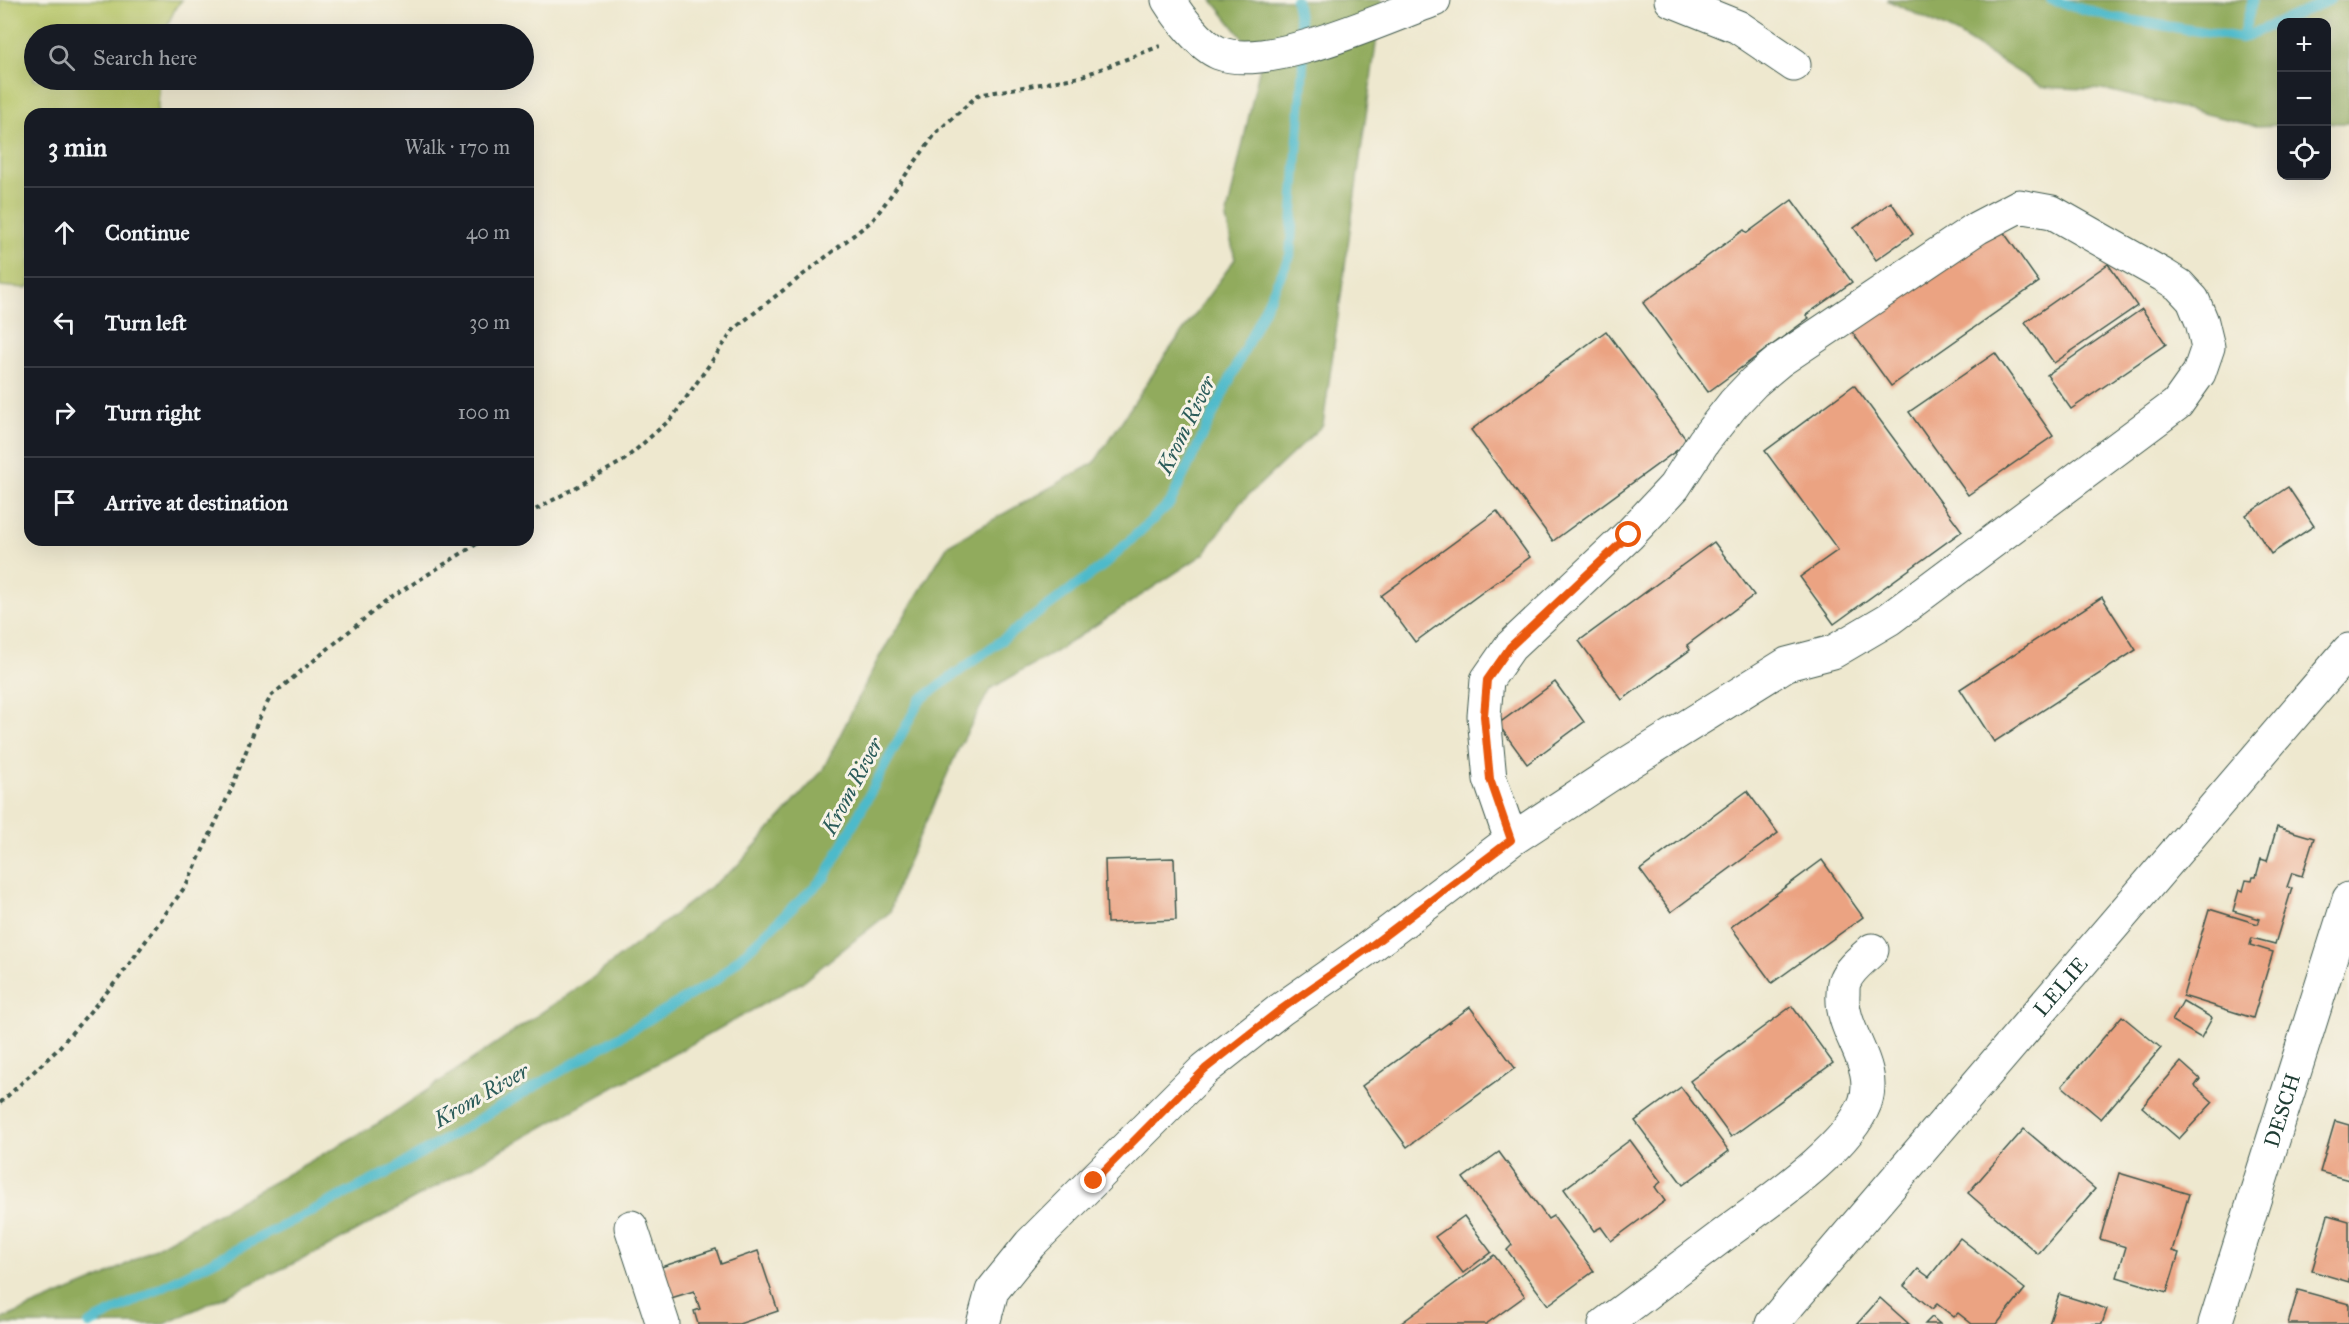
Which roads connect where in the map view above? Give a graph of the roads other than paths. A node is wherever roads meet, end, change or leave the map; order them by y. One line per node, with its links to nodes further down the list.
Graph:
1 (1168, 0): 2 (street)
2 (1434, 0)
3 (1671, 0): 4 (street)
4 (1794, 65)
5 (2346, 658): 13 (street, LELIE)
6 (1511, 840): 6 (street); 11 (street)
7 (2349, 899): 14 (street, DESCH)
8 (1872, 950): 12 (street)
9 (631, 1227): 10 (street)
10 (663, 1324)
11 (983, 1324)
12 (1605, 1324)
13 (1772, 1324)
14 (2215, 1324)

